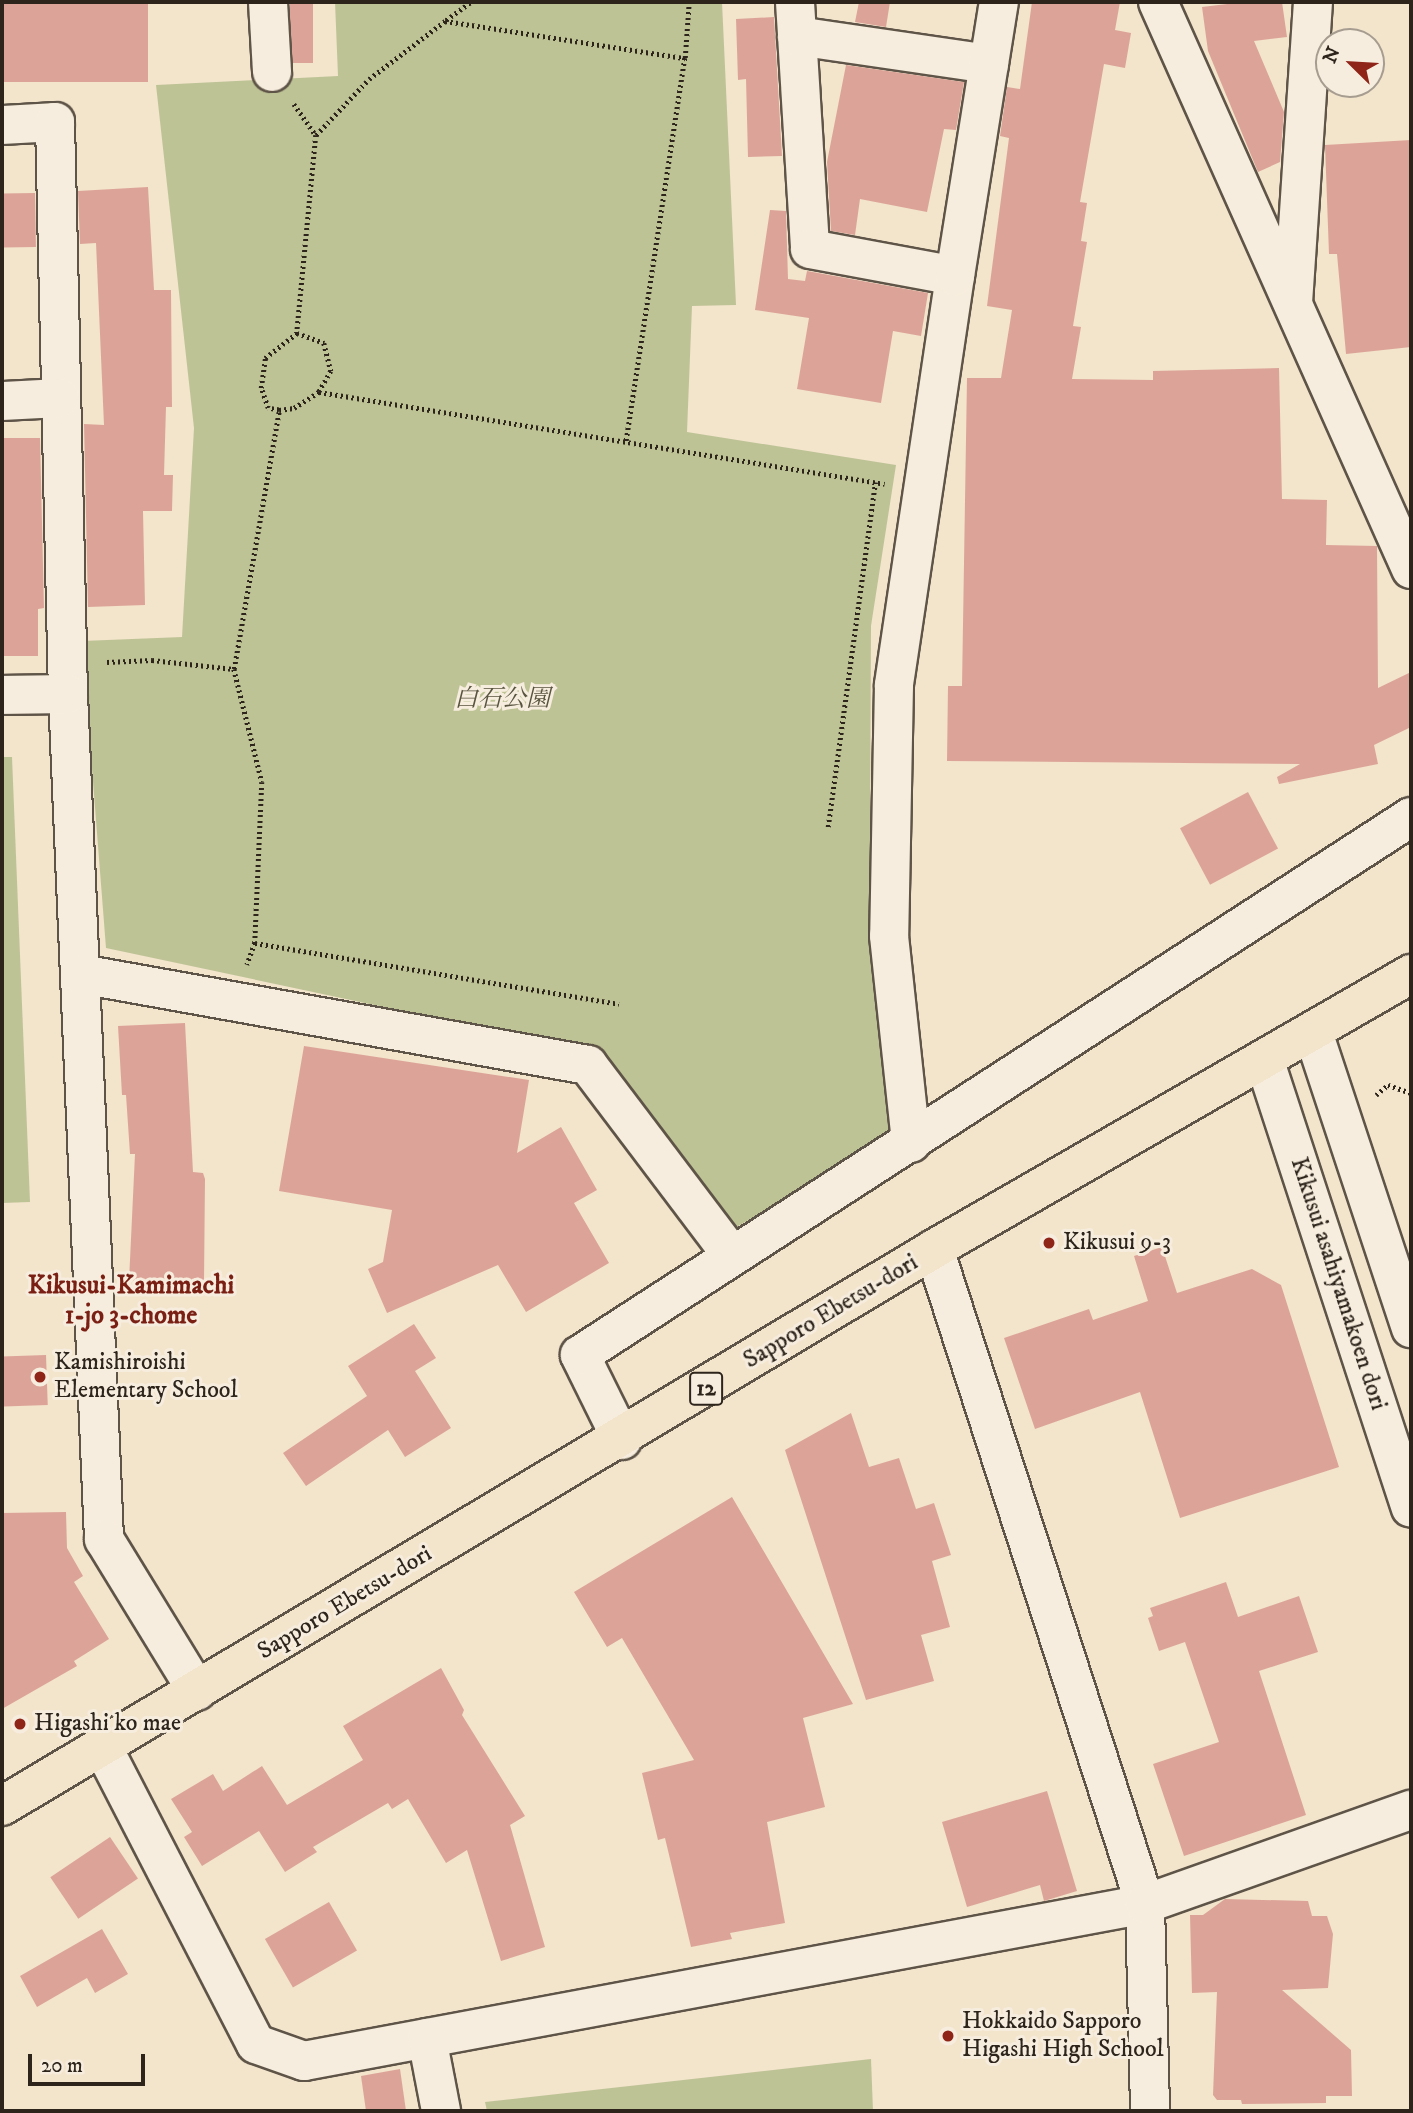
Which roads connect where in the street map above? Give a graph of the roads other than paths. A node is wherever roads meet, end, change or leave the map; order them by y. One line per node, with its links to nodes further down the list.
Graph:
1 (268, 2): 7 (street)
2 (999, 2): 6 (street)
3 (1158, 2): 10 (street)
4 (1313, 2): 10 (street)
5 (796, 19): 6 (street); 9 (street)
6 (989, 64): 9 (street)
7 (272, 72)
8 (2, 125): 11 (street)
9 (956, 276): 21 (street)
10 (1293, 311): 13 (street)
11 (60, 398): 12 (street); 14 (street)
12 (2, 401)
13 (1411, 569)
14 (68, 679): 15 (street); 17 (street)
15 (2, 695)
16 (1411, 817): 21 (street)
17 (80, 974): 23 (street); 27 (street)
18 (1411, 974): 19 (highway, Sapporo Ebetsu-dori / 12)
19 (1313, 1032): 20 (highway, Sapporo Ebetsu-dori / 12); 24 (street)
20 (1264, 1059): 22 (highway, Sapporo Ebetsu-dori / 12); 26 (street, Kikusui asahiyamakoen dori)
21 (911, 1143): 23 (street)
22 (934, 1249): 25 (highway, Sapporo Ebetsu-dori / 12); 31 (street)
23 (731, 1254): 25 (street)
24 (1411, 1328)
25 (622, 1440): 27 (highway, Sapporo Ebetsu-dori / 12)
26 (1411, 1508)
27 (197, 1690): 28 (highway, Sapporo Ebetsu-dori / 12)
28 (102, 1746): 29 (highway, Sapporo Ebetsu-dori / 12); 32 (street)
29 (2, 1806)
30 (1411, 1810): 31 (street)
31 (1144, 1904): 32 (street); 34 (street)
32 (426, 2038): 33 (street)
33 (441, 2111)
34 (1150, 2111)

